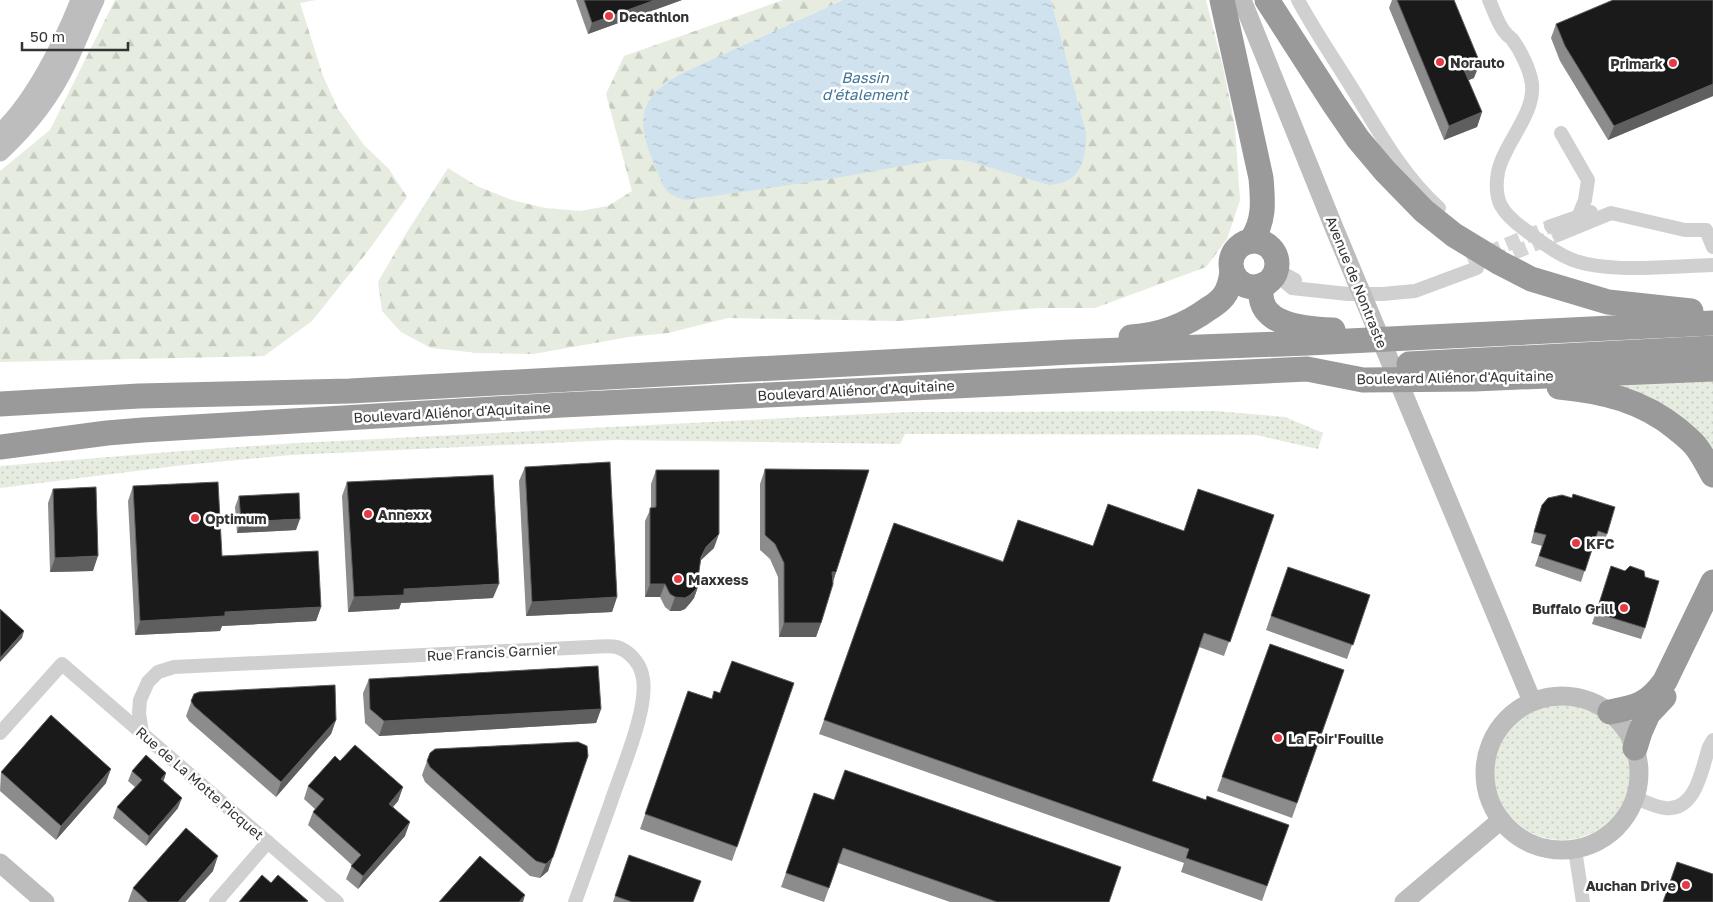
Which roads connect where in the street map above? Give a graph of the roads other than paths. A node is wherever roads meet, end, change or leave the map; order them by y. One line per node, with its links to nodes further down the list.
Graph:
1 (80, 0): 8 (street)
2 (95, 0): 10 (street)
3 (1222, 0): 13 (highway)
4 (1242, 0): 35 (street, Avenue de Nontraste)
5 (1267, 0): 19 (highway)
6 (1298, 0): 19 (street)
7 (1490, 0): 16 (street)
8 (0, 133)
9 (1561, 133): 11 (street)
10 (0, 152)
11 (1575, 216): 12 (street); 14 (street)
12 (1713, 220)
13 (1251, 241): 17 (highway); 18 (highway)
14 (1713, 247)
15 (1472, 264): 18 (street)
16 (1713, 265)
17 (1232, 271): 18 (highway); 24 (highway)
18 (1271, 275): 22 (highway)
19 (1564, 288): 20 (highway)
20 (1713, 312)
21 (1713, 323): 22 (highway, Boulevard Aliénor d'Aquitaine)
22 (1417, 338): 24 (highway, Boulevard Aliénor d'Aquitaine)
23 (1713, 348): 25 (highway)
24 (1070, 352): 28 (highway, Boulevard Aliénor d'Aquitaine)
25 (1307, 369): 27 (highway, Boulevard Aliénor d'Aquitaine); 29 (highway, Boulevard Aliénor d'Aquitaine)
26 (1713, 369): 27 (highway, Boulevard Aliénor d'Aquitaine)
27 (1474, 379): 32 (highway)
28 (0, 404)
29 (107, 433): 30 (highway); 31 (highway, Boulevard Aliénor d'Aquitaine)
30 (0, 437)
31 (0, 447)
32 (1713, 475)
33 (1713, 582): 36 (highway)
34 (1713, 606): 40 (highway)
35 (1532, 701): 36 (street); 42 (street)
36 (1610, 712): 40 (street)
37 (0, 733): 38 (street, Rue de La Motte Picquet)
38 (142, 733): 43 (street, Rue de La Motte Picquet); 51 (street, Rue Francis Garnier)
39 (1713, 740): 41 (street)
40 (1636, 748): 41 (street)
41 (1636, 798): 44 (street)
42 (1501, 820): 44 (street); 52 (street)
43 (268, 842): 49 (street); 50 (street, Rue de La Motte Picquet)
44 (1575, 850): 53 (street)
45 (0, 863): 48 (street)
46 (0, 880): 47 (street)
47 (25, 902)
48 (45, 902)
49 (216, 902)
50 (337, 902)
51 (575, 902)
52 (1404, 902)
53 (1583, 902)

